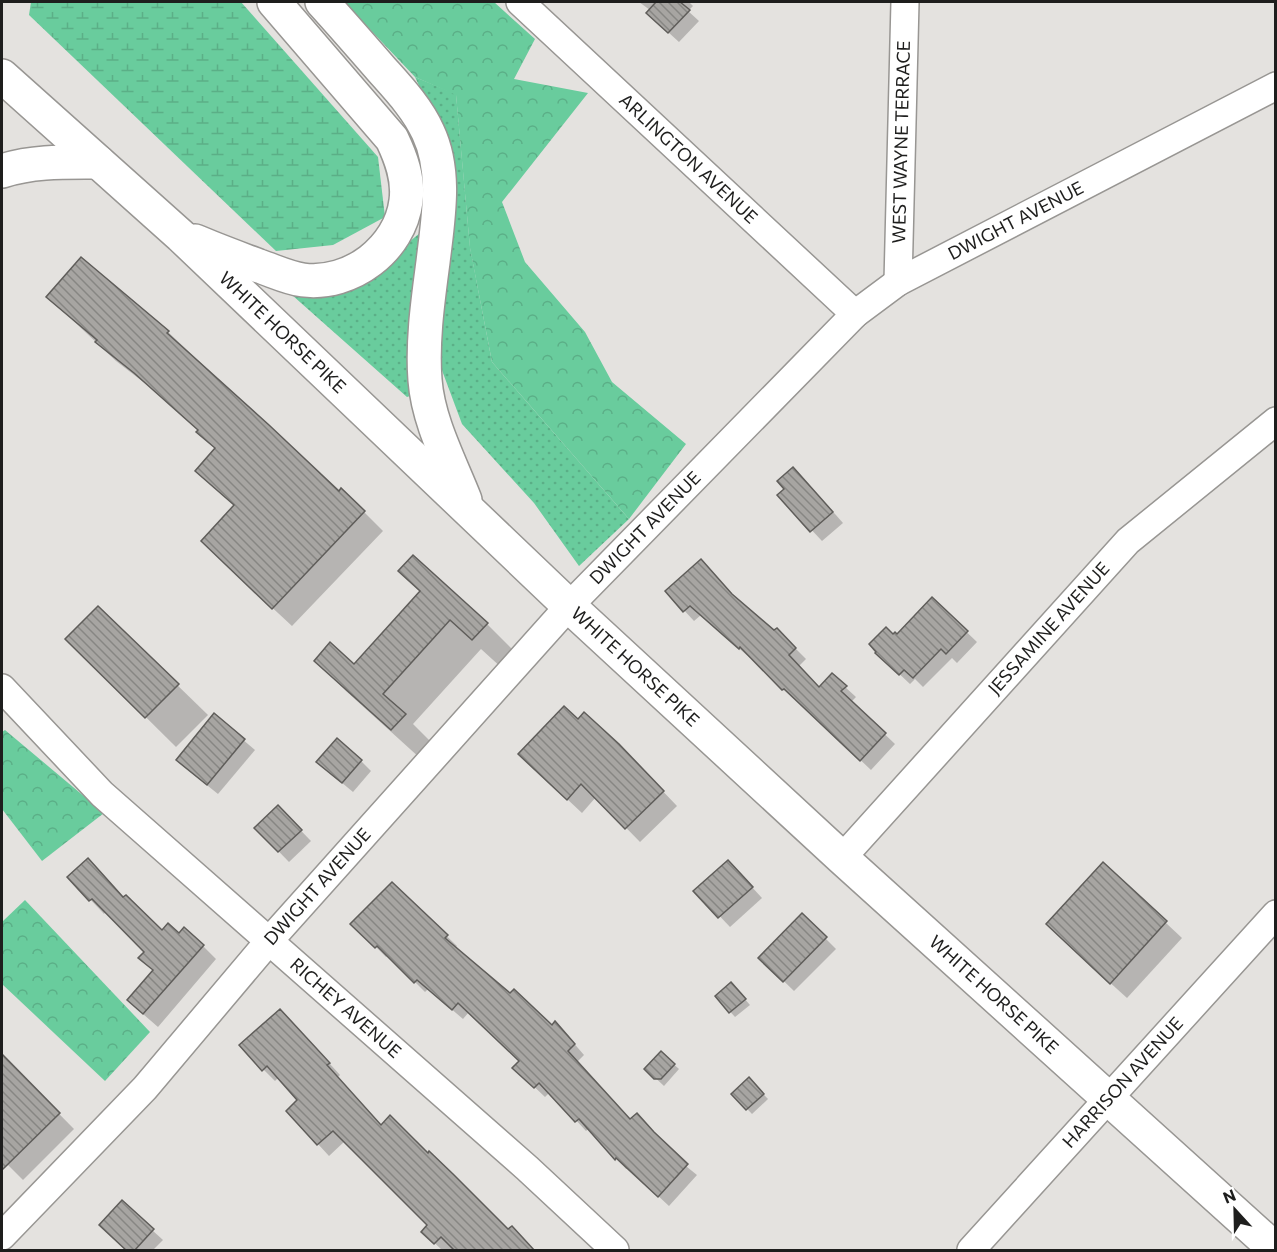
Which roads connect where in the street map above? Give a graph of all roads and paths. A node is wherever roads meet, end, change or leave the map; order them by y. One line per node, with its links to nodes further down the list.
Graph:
1 (274, 2): 9 (highway)
2 (322, 2): 13 (highway)
3 (520, 2): 11 (street, ARLINGTON AVENUE)
4 (905, 2): 10 (street, WEST WAYNE TERRACE)
5 (2, 76): 7 (highway, WHITE HORSE PIKE)
6 (1275, 86): 10 (street, DWIGHT AVENUE)
7 (98, 162): 8 (highway); 9 (highway, WHITE HORSE PIKE)
8 (2, 171)
9 (181, 236): 13 (highway, WHITE HORSE PIKE)
10 (898, 282): 11 (street, DWIGHT AVENUE)
11 (855, 314): 14 (street, DWIGHT AVENUE)
12 (1275, 421): 16 (street, JESSAMINE AVENUE)
13 (470, 510): 14 (highway, WHITE HORSE PIKE)
14 (569, 606): 16 (highway, WHITE HORSE PIKE); 18 (street, DWIGHT AVENUE)
15 (2, 688): 18 (street, RICHEY AVENUE)
16 (842, 858): 19 (highway, WHITE HORSE PIKE)
17 (1275, 914): 19 (street, HARRISON AVENUE)
18 (269, 941): 20 (street, DWIGHT AVENUE); 22 (street, RICHEY AVENUE)
19 (1109, 1099): 21 (highway, WHITE HORSE PIKE); 23 (street, HARRISON AVENUE)
20 (2, 1236)
21 (1275, 1250)
22 (615, 1251)
23 (971, 1251)

